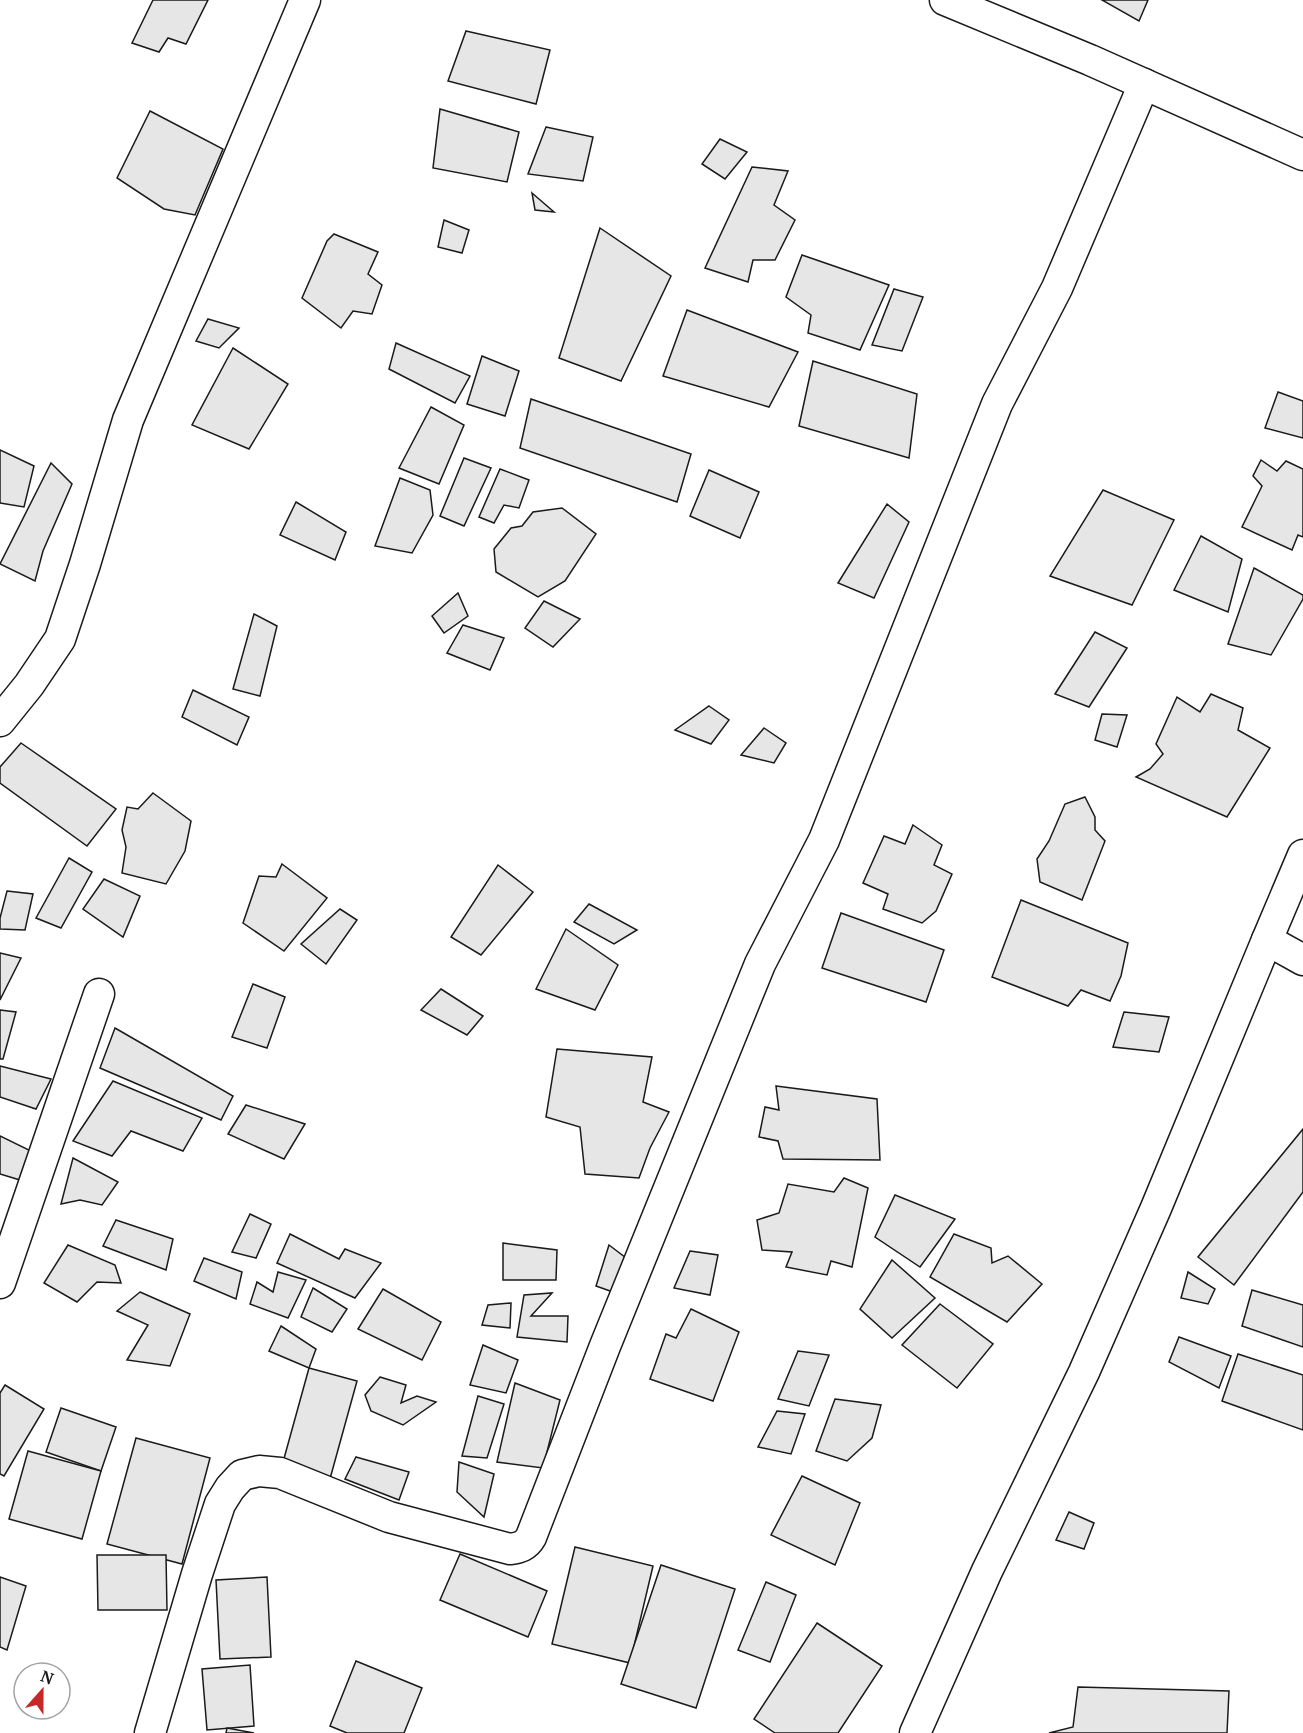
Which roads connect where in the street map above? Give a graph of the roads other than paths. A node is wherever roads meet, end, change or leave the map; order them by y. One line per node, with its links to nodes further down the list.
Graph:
1 (305, 0): 5 (street)
2 (945, 0): 3 (street)
3 (1144, 84): 4 (street); 12 (street)
4 (1303, 155)
5 (0, 722)
6 (1303, 855): 7 (street)
7 (1267, 940): 8 (street); 13 (street)
8 (1303, 960)
9 (99, 994): 10 (street)
10 (13, 1208): 11 (street)
11 (0, 1283)
12 (150, 1733)
13 (915, 1733)

